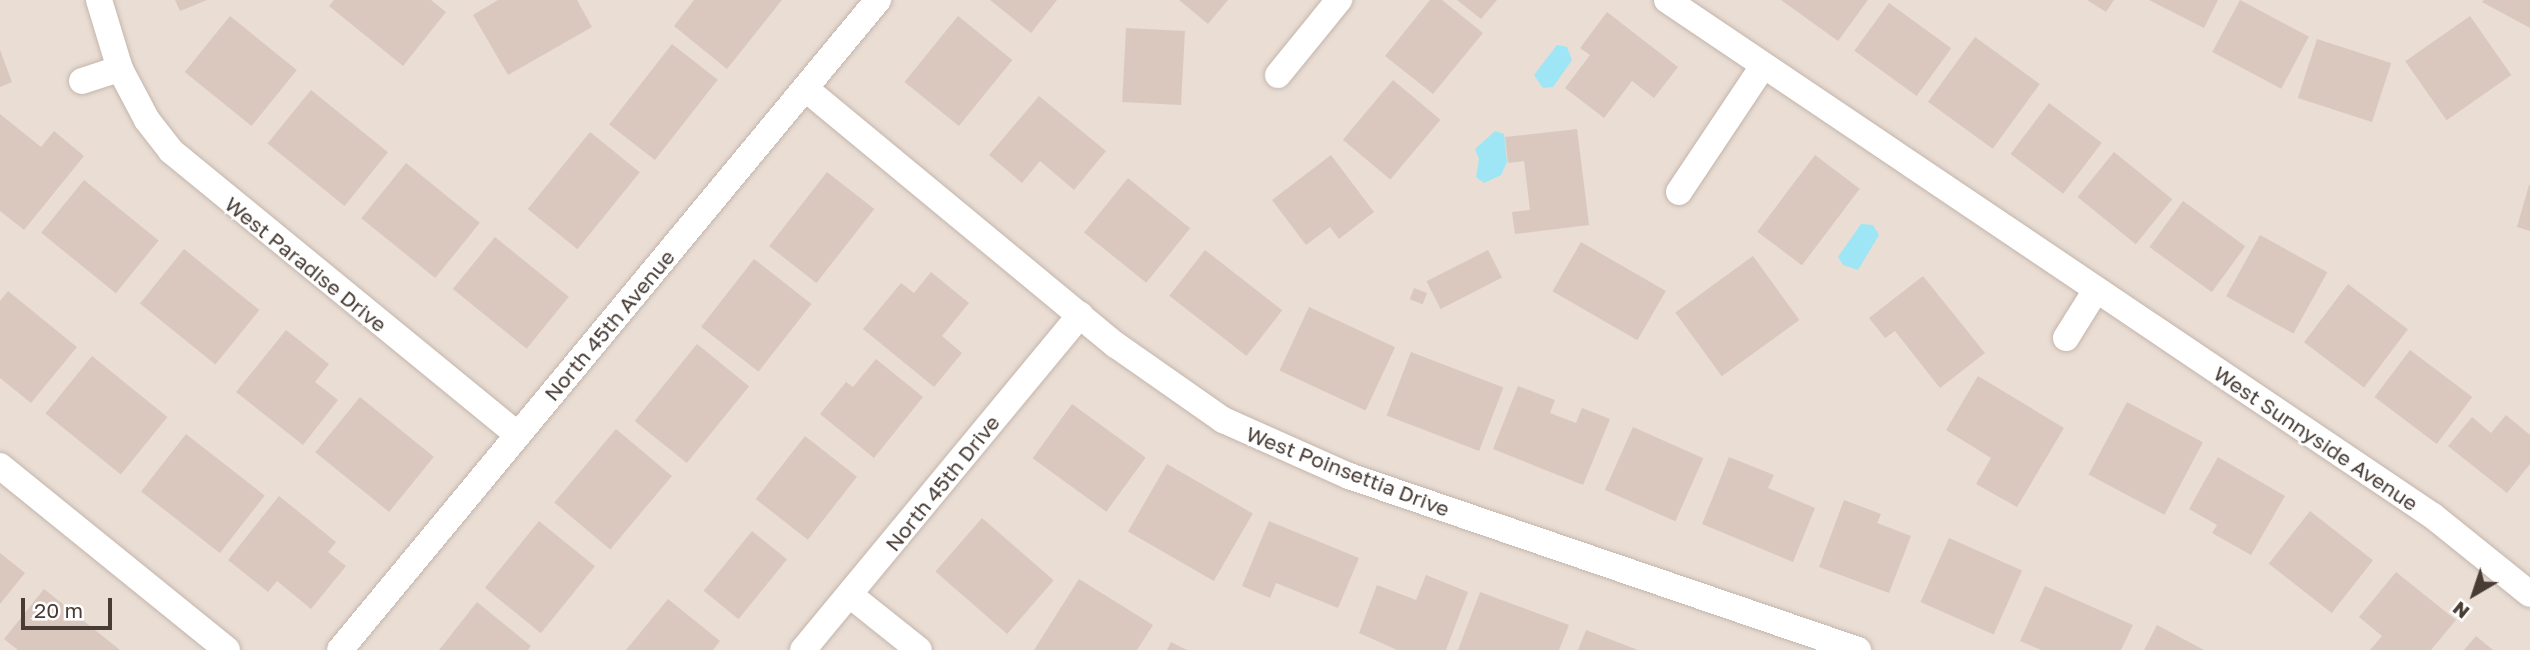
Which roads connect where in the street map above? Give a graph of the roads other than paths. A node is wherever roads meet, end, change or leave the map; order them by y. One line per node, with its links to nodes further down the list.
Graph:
1 (99, 0): 6 (street, West Paradise Drive)
2 (878, 0): 9 (street, North 45th Avenue)
3 (1339, 0): 7 (street)
4 (1667, 0): 5 (street, West Sunnyside Avenue)
5 (1763, 66): 10 (street); 11 (street, West Sunnyside Avenue)
6 (120, 69): 8 (street); 14 (street, West Paradise Drive)
7 (1278, 75)
8 (82, 81)
9 (806, 89): 12 (street, West Poinsettia Drive); 14 (street, North 45th Avenue)
10 (1679, 192)
11 (2096, 290): 13 (street); 16 (street, West Sunnyside Avenue)
12 (1080, 315): 17 (street, North 45th Drive); 22 (street, West Poinsettia Drive)
13 (2066, 338)
14 (517, 435): 19 (street, North 45th Avenue)
15 (0, 466): 18 (street)
16 (2530, 594)
17 (850, 595): 20 (street, North 45th Drive); 21 (street)
18 (227, 650)
19 (340, 650)
20 (803, 650)
21 (919, 650)
22 (1858, 650)

